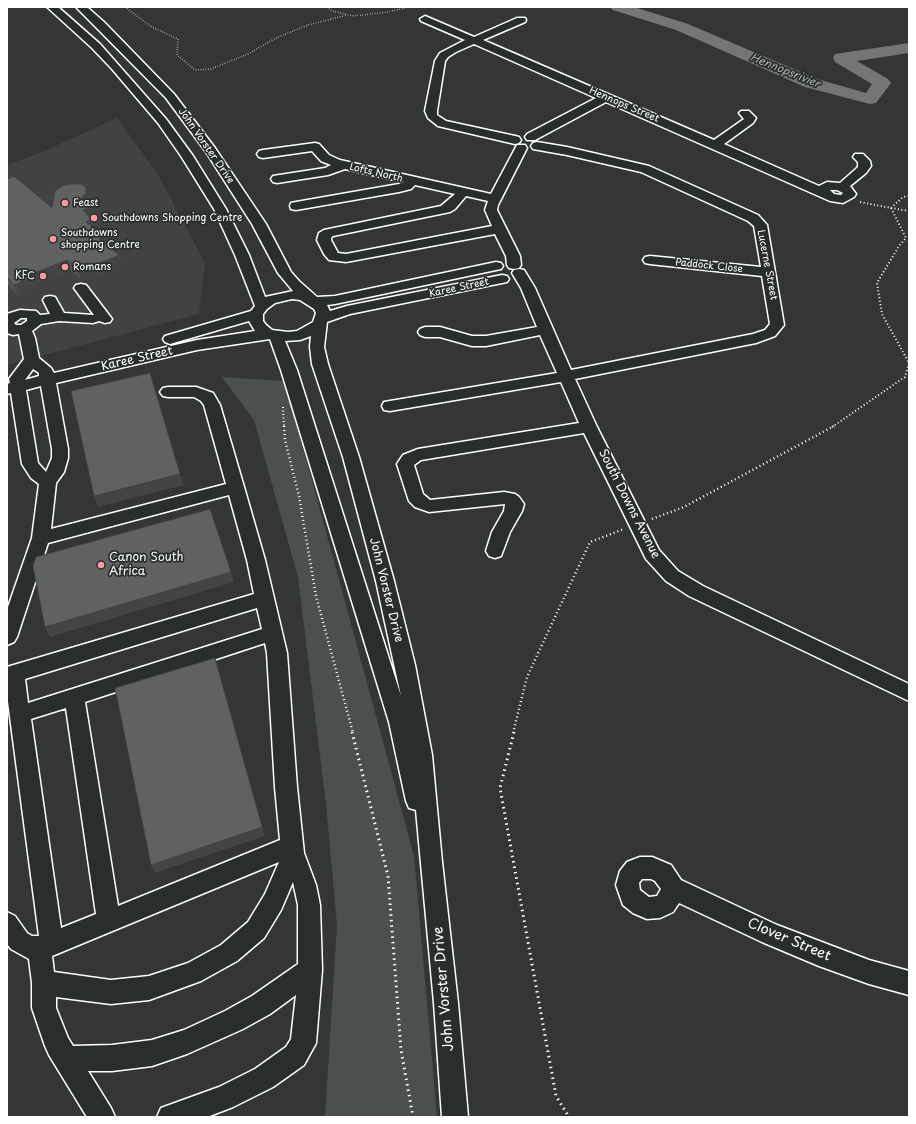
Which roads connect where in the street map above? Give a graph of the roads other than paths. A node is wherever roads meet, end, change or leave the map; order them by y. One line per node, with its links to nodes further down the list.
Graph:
1 (52, 7): 29 (street, John Vorster Drive)
2 (81, 7): 27 (street, John Vorster Drive)
3 (425, 19): 5 (street, Hennops Street)
4 (521, 20): 5 (street)
5 (474, 40): 6 (street, Hennops Street); 9 (street)
6 (606, 97): 8 (street); 10 (street, Hennops Street)
7 (745, 113): 10 (street)
8 (534, 142): 9 (street); 22 (street, Lucerne Street)
9 (518, 144): 17 (street)
10 (715, 145): 12 (street, Hennops Street)
11 (263, 154): 13 (street, Lofts North)
12 (859, 157)
13 (343, 165): 14 (street); 15 (street, Lofts North)
14 (277, 179)
15 (412, 181): 16 (street, Lofts North); 18 (street)
16 (463, 192): 17 (street, Lofts North); 19 (street)
17 (495, 199): 19 (street)
18 (296, 206)
19 (498, 229): 21 (street)
20 (650, 260): 22 (street, Paddock Close)
21 (507, 271): 23 (street, Karee Street); 25 (street, Karee Street); 35 (street, South Downs Avenue)
22 (768, 272): 40 (street, Lucerne Street)
23 (424, 280): 25 (street); 27 (street, Karee Street)
24 (81, 288): 31 (street)
25 (431, 294): 32 (street, Karee Street)
26 (50, 300): 31 (street)
27 (314, 300): 29 (street); 32 (street)
28 (7, 303): 30 (street)
29 (259, 310): 37 (street); 39 (street, Karee Street)
30 (20, 314): 33 (street); 34 (street)
31 (59, 317): 34 (street)
32 (321, 322): 37 (street); 58 (street, John Vorster Drive)
33 (7, 325): 34 (street)
34 (29, 325): 38 (street)
35 (545, 330): 36 (street); 40 (street, South Downs Avenue)
36 (425, 332)
37 (272, 335): 39 (street, Karee Street); 58 (street, John Vorster Drive)
38 (32, 360): 39 (street); 41 (street)
39 (47, 376): 41 (street, Karee Street); 45 (street)
40 (567, 376): 43 (street); 44 (street, South Downs Avenue)
41 (12, 384): 45 (street)
42 (168, 392): 46 (street)
43 (390, 406)
44 (589, 427): 48 (street); 54 (street, South Downs Avenue)
45 (48, 482): 47 (street)
46 (236, 487): 47 (street); 49 (street)
47 (41, 538): 50 (street)
48 (495, 551)
49 (265, 598): 51 (street); 53 (street)
50 (11, 618): 52 (street)
51 (273, 633): 55 (street); 57 (street)
52 (7, 637)
53 (11, 674): 56 (street)
54 (909, 693)
55 (74, 696): 56 (street); 60 (street)
56 (20, 714): 62 (street)
57 (293, 851): 60 (street); 63 (street); 64 (street)
58 (431, 862): 69 (street, John Vorster Drive)
59 (672, 888): 65 (street, Clover Street)
60 (109, 921): 62 (street)
61 (7, 924): 62 (street)
62 (46, 946): 64 (street)
63 (310, 970): 66 (street); 68 (street)
64 (44, 983): 66 (street)
65 (909, 983)
66 (68, 1059): 67 (street)
67 (102, 1117)
68 (170, 1117)
69 (455, 1117)

